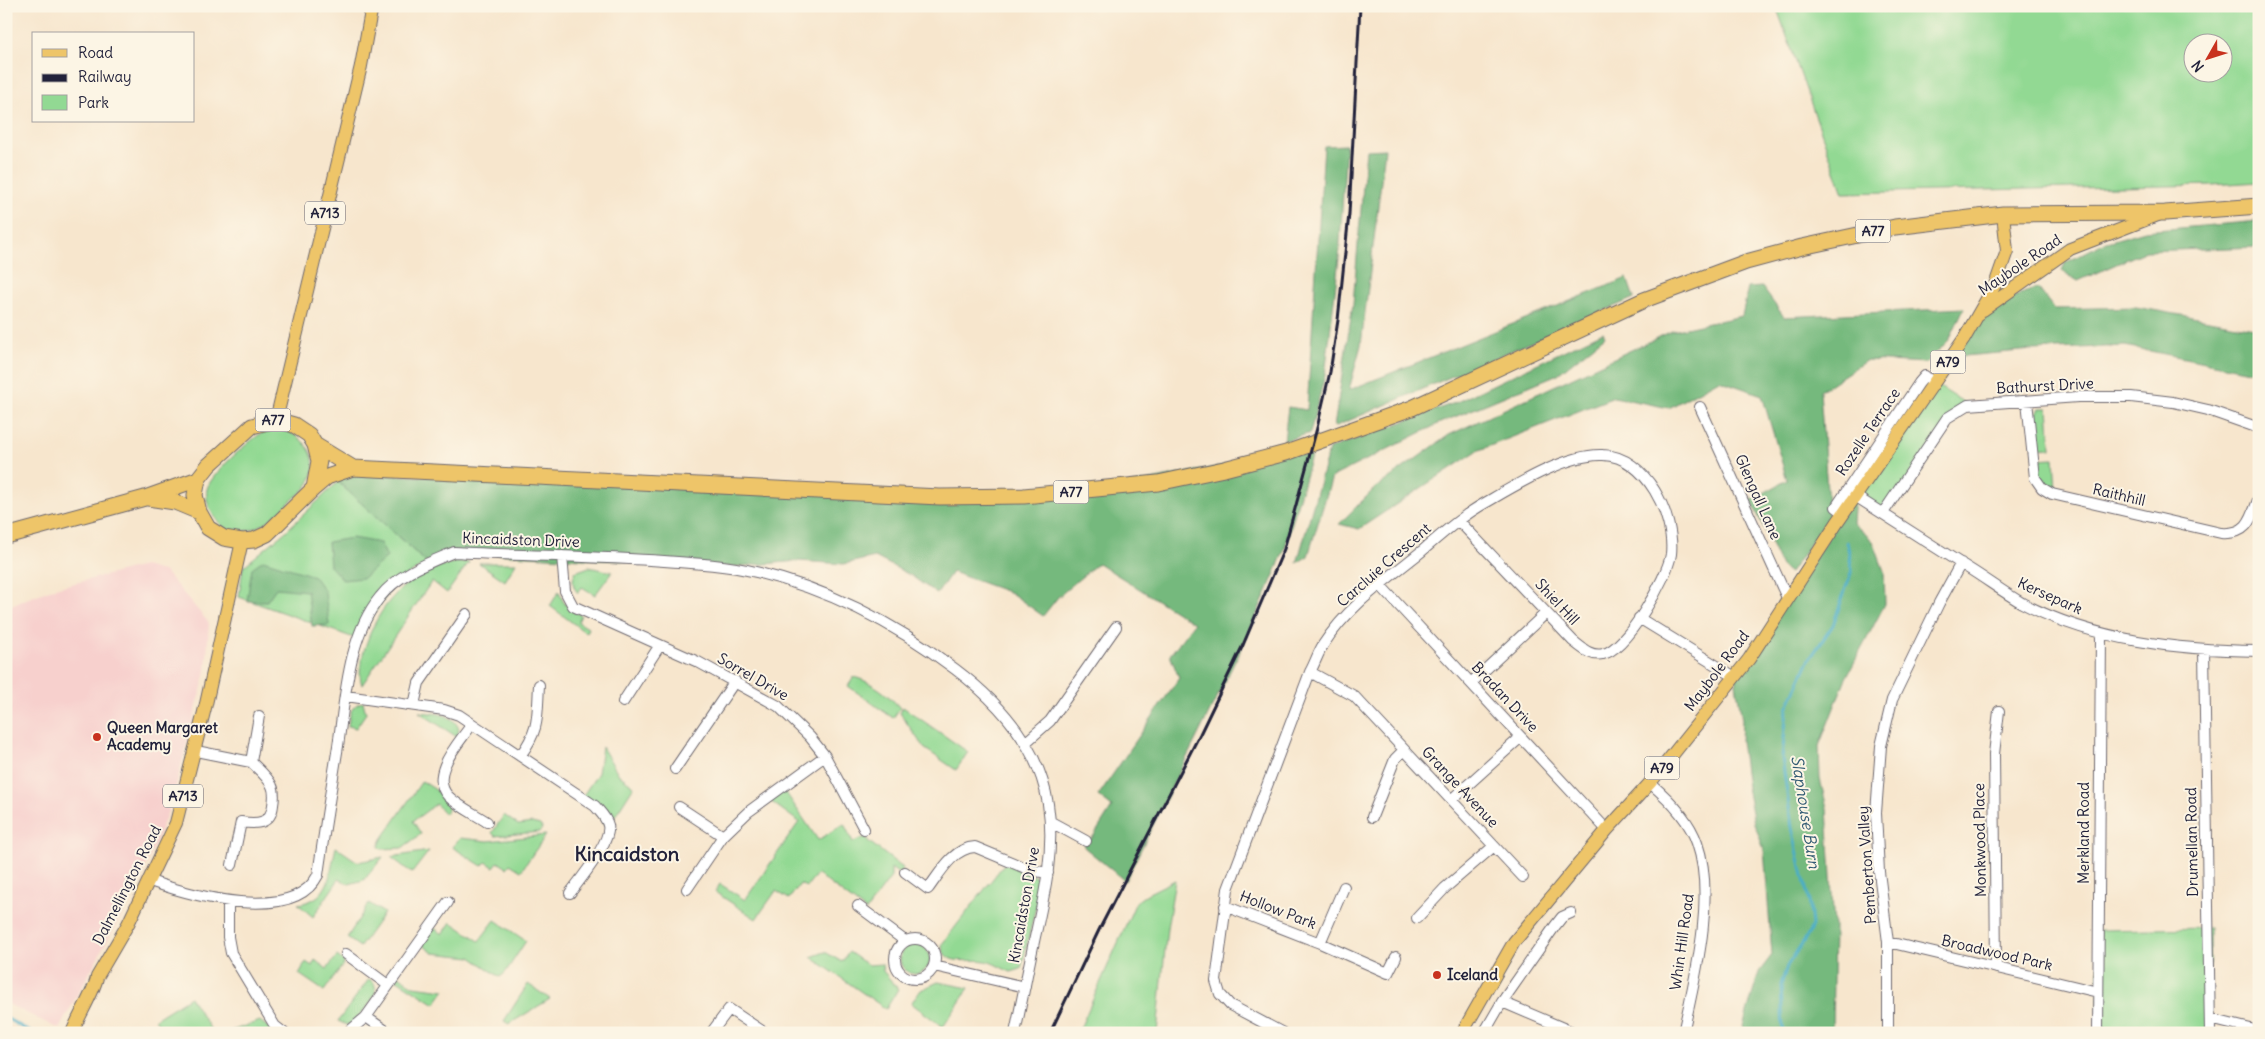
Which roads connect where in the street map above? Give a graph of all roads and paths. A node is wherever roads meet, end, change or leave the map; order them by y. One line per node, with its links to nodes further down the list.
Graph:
1 (372, 6): 9 (main road, A713)
2 (2259, 206): 3 (highway, A77)
3 (2165, 213): 4 (highway, A77); 5 (main road, Maybole Road / A79)
4 (2003, 214): 5 (main road, Maybole Road / A79); 12 (highway, A77)
5 (1979, 313): 6 (main road, Maybole Road / A79)
6 (1933, 383): 15 (main road, Maybole Road / A79); 19 (street, Rozelle Terrace)
7 (2027, 401): 10 (street, Bathurst Drive); 16 (street, Raithhill); 20 (street, Bathurst Drive)
8 (1700, 407): 27 (street, Glengall Lane)
9 (276, 420): 11 (highway, A77); 13 (highway, A77)
10 (2259, 428)
11 (315, 445): 12 (highway, A77); 14 (highway)
12 (353, 468): 14 (highway, A77)
13 (198, 479): 17 (highway, A77); 18 (highway)
14 (314, 488): 23 (highway, A77)
15 (1855, 496): 19 (main road, Maybole Road / A79); 20 (street, Kersepark)
16 (2259, 496)
17 (145, 498): 18 (highway, A77); 22 (highway, A77)
18 (199, 512): 23 (highway)
19 (1844, 513): 27 (main road, Maybole Road / A79)
20 (1883, 513): 25 (street, Kersepark)
21 (1459, 521): 26 (street, Carcluie Crescent); 28 (street, Shiel Hill); 30 (street, Carcluie Crescent)
22 (6, 536)
23 (242, 541): 50 (main road, Dalmellington Road / A713)
24 (562, 556): 33 (street, Sorrel Drive); 41 (street, Kincaidston Drive); 48 (street, Kincaidston Drive)
25 (1961, 563): 32 (street, Kersepark); 81 (street, Pemberton Valley)
26 (1380, 585): 36 (street, Carcluie Crescent); 39 (street, Bradan Drive)
27 (1788, 600): 37 (main road, Maybole Road / A79)
28 (1546, 613): 30 (street, Shiel Hill); 39 (street)
29 (467, 614): 43 (street)
30 (1639, 618): 37 (street)
31 (1116, 627): 48 (street)
32 (2101, 634): 34 (street, Kersepark); 89 (street, Merkland Road)
33 (660, 646): 38 (street, Sorrel Drive); 42 (street)
34 (2204, 650): 35 (street, Kersepark); 92 (street, Drumellan Road)
35 (2259, 651)
36 (1310, 672): 49 (street, Grange Avenue); 77 (street, Carcluie Crescent)
37 (1734, 677): 55 (main road, Maybole Road / A79)
38 (735, 681): 52 (street, Sorrel Drive); 54 (street)
39 (1471, 683): 47 (street, Bradan Drive)
40 (539, 685): 51 (street)
41 (346, 696): 43 (street); 74 (street, Kincaidston Drive)
42 (623, 702)
43 (414, 705): 46 (street)
44 (1998, 711): 86 (street, Monkwood Place)
45 (259, 716): 53 (street)
46 (472, 724): 51 (street); 59 (street)
47 (1521, 737): 56 (street); 62 (street, Bradan Drive)
48 (1025, 743): 60 (street, Kincaidston Drive)
49 (1404, 750): 56 (street, Grange Avenue); 58 (street, Grange Avenue)
50 (196, 751): 53 (street); 70 (main road, Dalmellington Road / A713)
51 (520, 756): 73 (street)
52 (825, 756): 61 (street, Sorrel Drive); 63 (street)
53 (251, 762): 66 (street)
54 (675, 768)
55 (1650, 784): 62 (main road, Maybole Road / A79); 105 (street, Whin Hill Road)
56 (1451, 800): 65 (street, Grange Avenue)
57 (679, 808): 63 (street)
58 (1372, 817)
59 (487, 822)
60 (1050, 822): 64 (street); 68 (street, Kincaidston Drive)
61 (864, 828)
62 (1607, 830): 102 (main road, Maybole Road / A79)
63 (723, 836): 72 (street)
64 (1086, 840)
65 (1494, 846): 69 (street, Grange Avenue); 79 (street, Grange Avenue)
66 (232, 865)
67 (905, 872): 68 (street)
68 (1048, 873): 88 (street, Kincaidston Drive)
69 (1523, 877)
70 (150, 881): 74 (street, Kincaidston Drive); 94 (main road, Dalmellington Road / A713)
71 (1344, 887): 82 (street, Hollow Park)
72 (687, 889)
73 (570, 894)
74 (228, 900): 95 (street)
75 (448, 902): 87 (street)
76 (858, 906): 80 (street)
77 (1225, 906): 82 (street, Hollow Park); 101 (street, Carcluie Crescent)
78 (1571, 913): 90 (street)
79 (1417, 918)
80 (904, 941): 85 (street); 85 (street)
81 (1888, 942): 86 (street, Broadwood Park); 106 (street, Pemberton Valley)
82 (1320, 943): 84 (street, Hollow Park)
83 (346, 954): 87 (street)
84 (1396, 957)
85 (934, 966): 88 (street, Kincaidston Drive)
86 (1996, 968): 89 (street, Broadwood Park)
87 (388, 985): 91 (street)
88 (1024, 987): 100 (street, Kincaidston Drive)
89 (2098, 992): 107 (street, Merkland Road)
90 (1502, 1002): 103 (street); 104 (street)
91 (366, 1017): 96 (street); 97 (street)
92 (2210, 1019): 93 (street); 108 (street, Drumellan Road)
93 (2259, 1031)
94 (72, 1033)
95 (284, 1033)
96 (347, 1033)
97 (389, 1033)
98 (711, 1033): 99 (street)
99 (765, 1033)
100 (1016, 1033)
101 (1283, 1033)
102 (1462, 1033)
103 (1484, 1033)
104 (1575, 1033)
105 (1682, 1033)
106 (1888, 1033)
107 (2098, 1033)
108 (2210, 1033)

